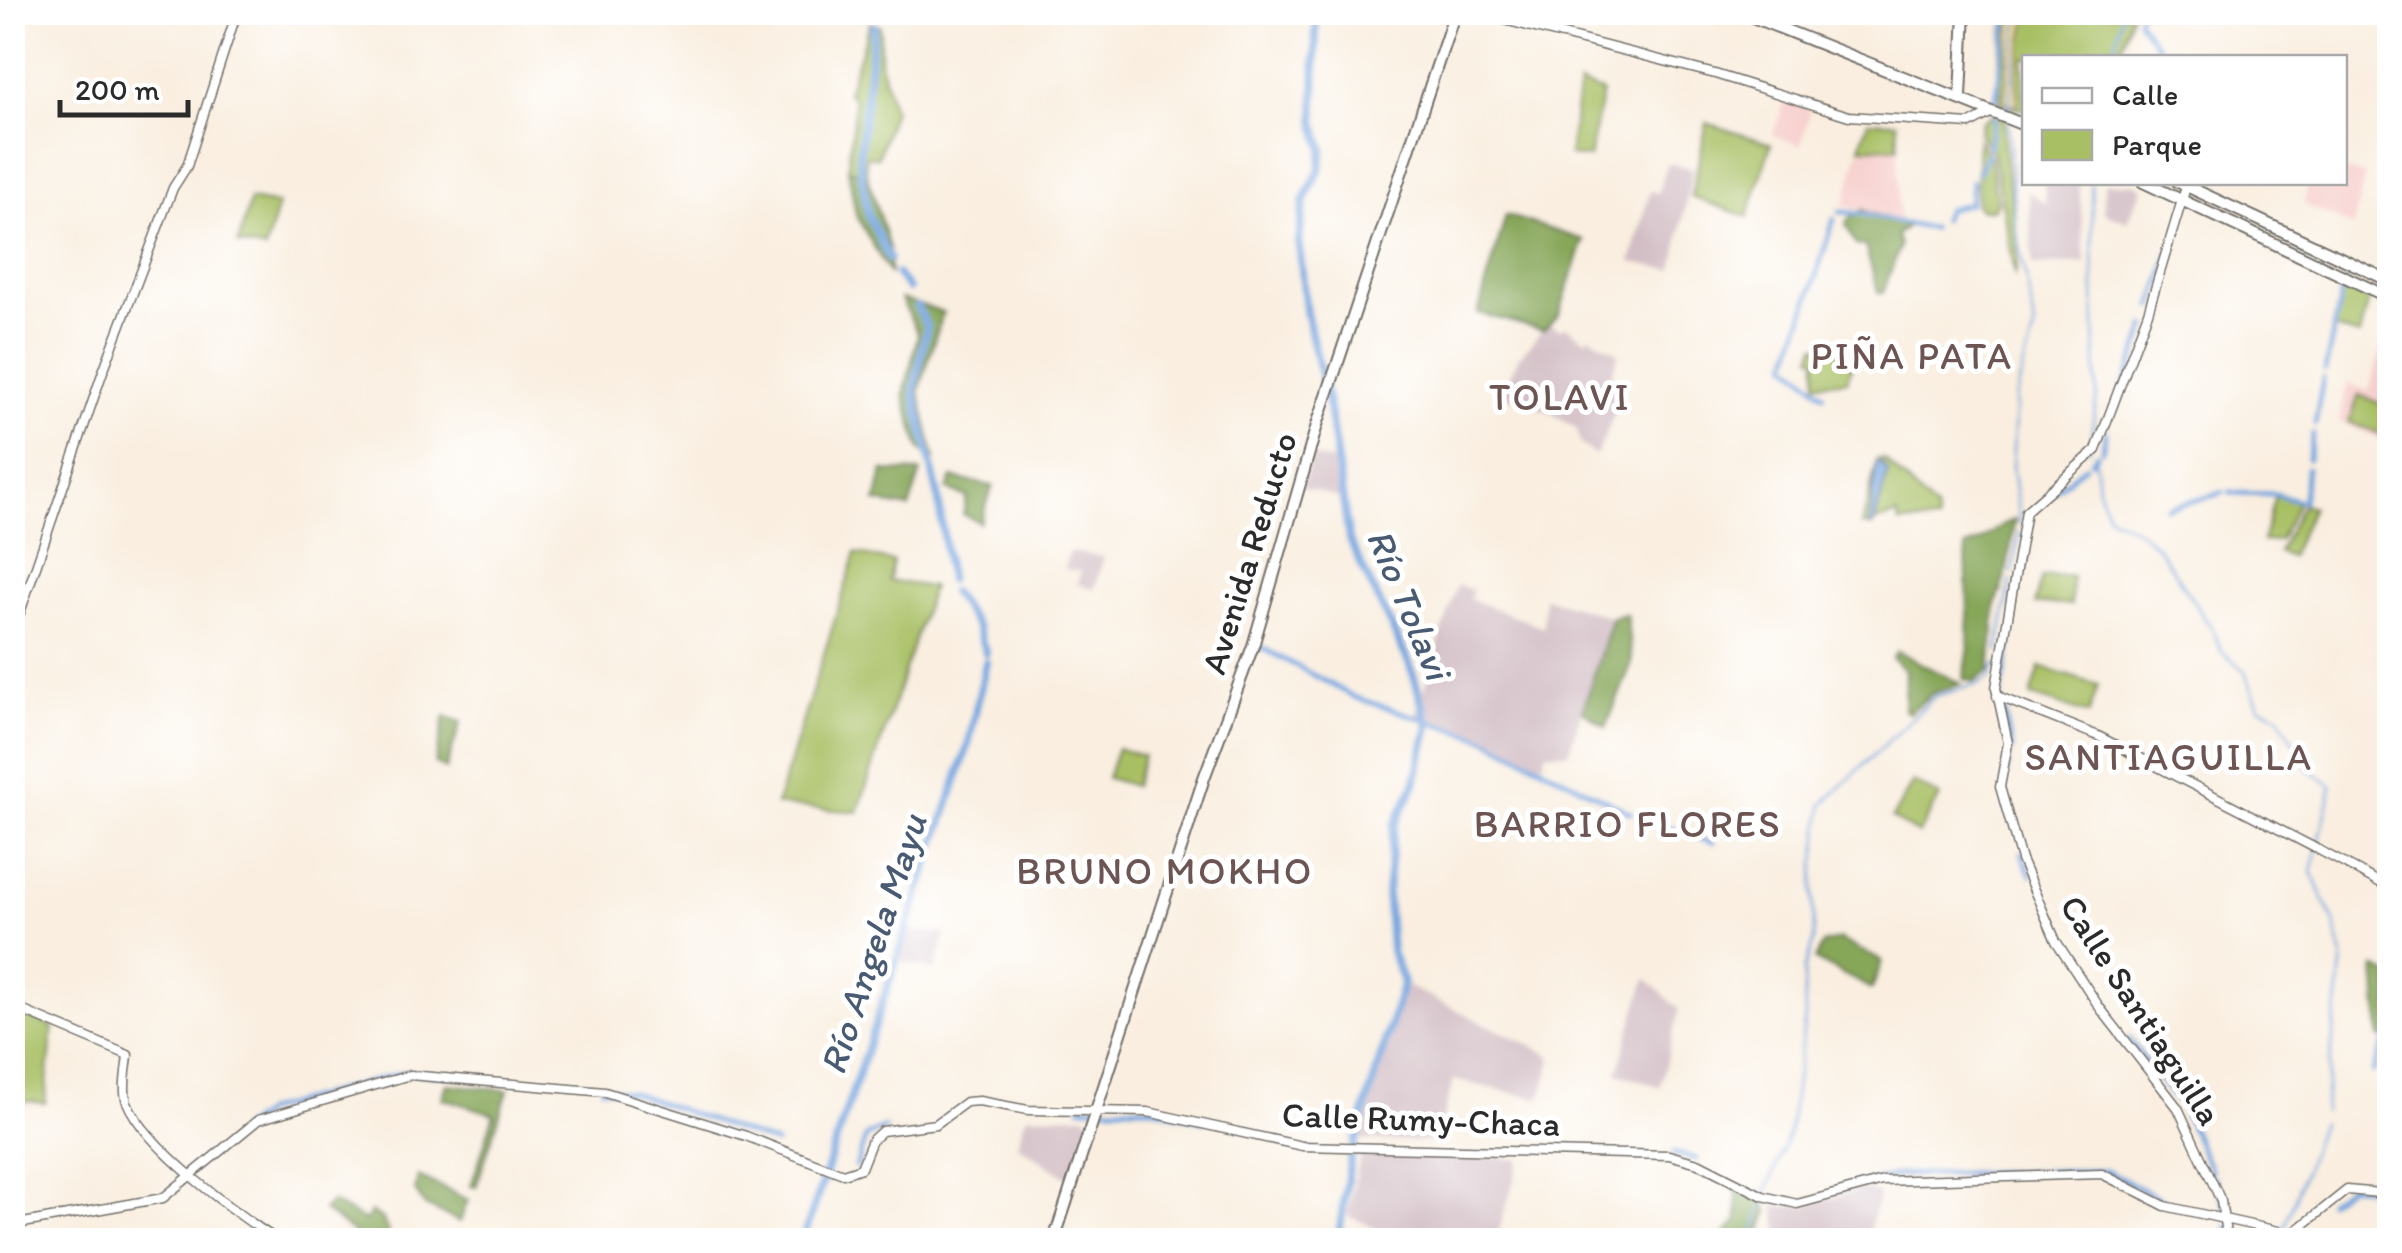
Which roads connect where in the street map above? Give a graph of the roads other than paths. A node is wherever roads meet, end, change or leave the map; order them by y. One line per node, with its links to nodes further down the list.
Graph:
1 (237, 12): 14 (street)
2 (1455, 12): 18 (main road, Avenida Reducto)
3 (1473, 12): 7 (street)
4 (1740, 12): 6 (main road)
5 (1964, 12): 6 (main road)
6 (1966, 98): 7 (main road)
7 (2010, 116)
8 (2149, 185): 11 (main road)
9 (2182, 185): 11 (street, Calle Santiaguilla)
10 (2184, 185): 12 (main road)
11 (2180, 202): 13 (main road); 15 (street, Calle Santiaguilla)
12 (2390, 281)
13 (2390, 298)
14 (12, 636)
15 (1997, 696): 16 (street); 21 (street, Calle Santiaguilla)
16 (2390, 888)
17 (12, 1006): 19 (street)
18 (1097, 1109): 19 (street, Calle Rumy-Chaca); 21 (street, Calle Rumy-Chaca); 24 (main road, Avenida Reducto)
19 (191, 1176): 22 (street, Calle Rumy-Chaca); 23 (street)
20 (2390, 1194): 21 (street)
21 (2224, 1222): 25 (street, Calle Santiaguilla)
22 (12, 1225)
23 (276, 1240)
24 (1054, 1240)
25 (2227, 1240)

